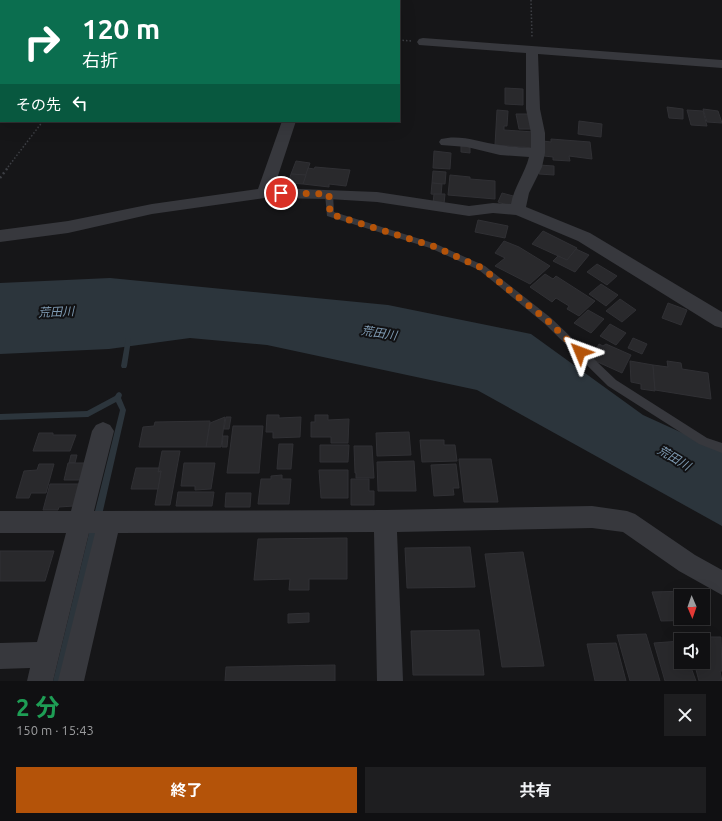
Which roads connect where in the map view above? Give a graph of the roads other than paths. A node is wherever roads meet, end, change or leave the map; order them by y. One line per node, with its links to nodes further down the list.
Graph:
1 (423, 42): 2 (street)
2 (532, 50): 3 (street); 6 (street)
3 (722, 64)
4 (289, 122): 7 (street)
5 (446, 142): 6 (street)
6 (538, 153): 9 (street)
7 (266, 193): 8 (street); 10 (street)
8 (329, 194): 9 (street); 13 (lane)
9 (518, 210): 11 (street)
10 (0, 236)
11 (722, 321)
12 (103, 431): 17 (street)
13 (722, 448)
14 (108, 521): 15 (street); 17 (street); 22 (street)
15 (385, 521): 18 (street); 23 (street)
16 (0, 522): 17 (street)
17 (80, 522): 19 (street)
18 (722, 583)
19 (46, 655): 20 (street); 21 (street)
20 (0, 656)
21 (40, 681)
22 (71, 681)
23 (390, 681)

